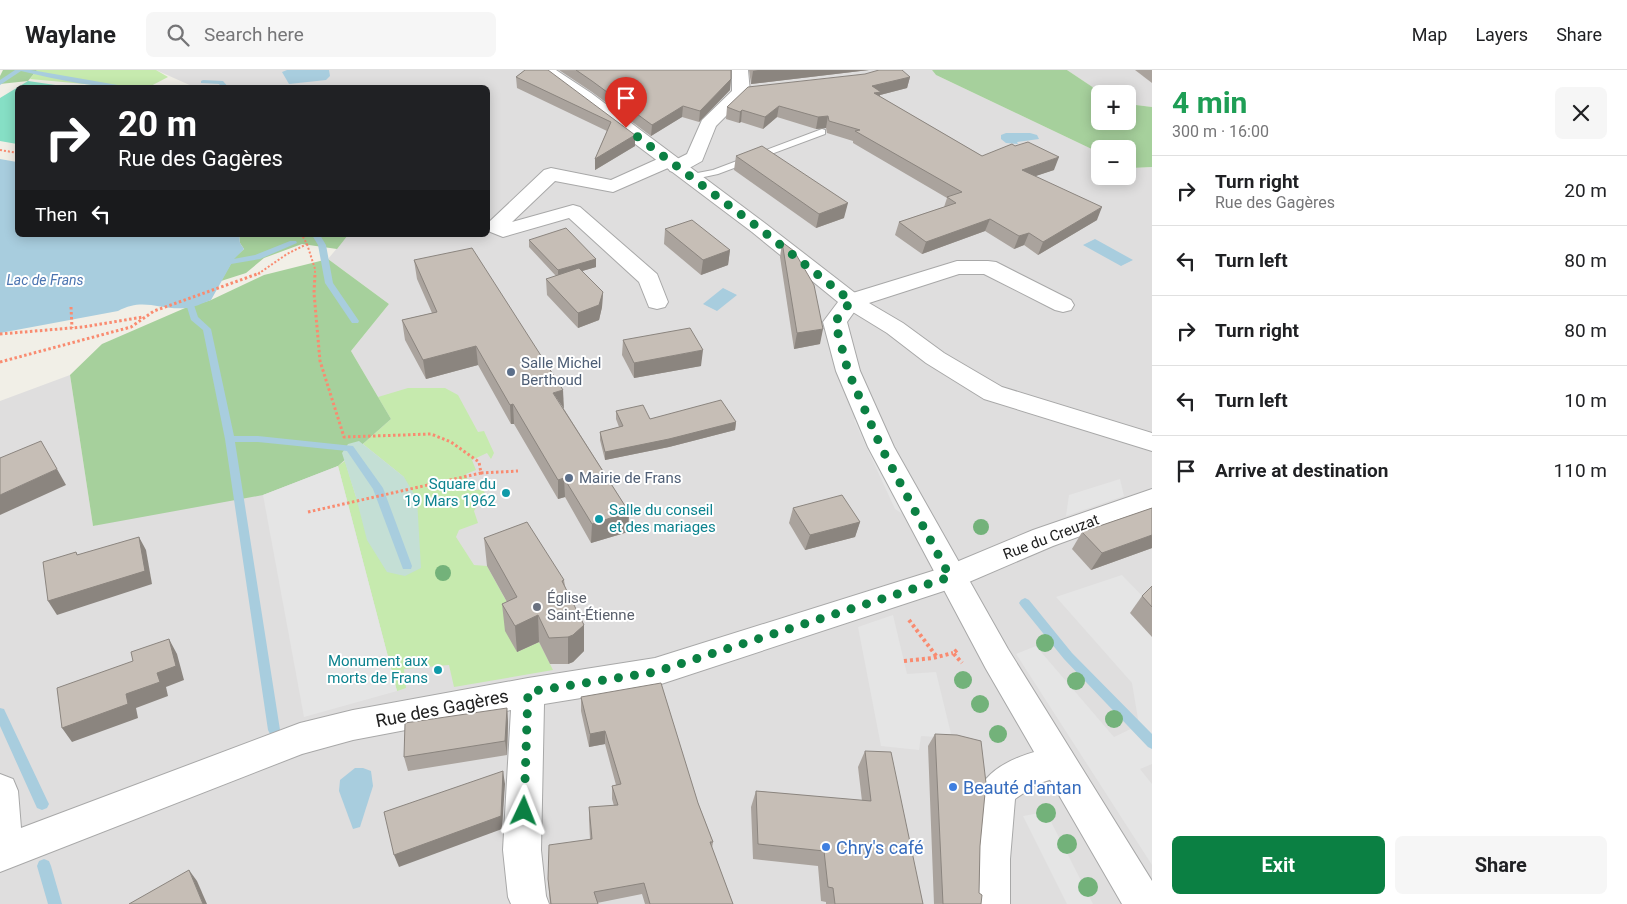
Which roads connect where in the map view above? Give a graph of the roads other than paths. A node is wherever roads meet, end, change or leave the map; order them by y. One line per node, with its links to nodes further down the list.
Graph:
1 (545, 70): 6 (street)
2 (740, 70): 4 (street)
3 (760, 90): 4 (street)
4 (741, 92): 6 (street)
5 (822, 132): 6 (lane)
6 (678, 168): 7 (street); 9 (street)
7 (613, 186): 8 (street); 8 (street)
8 (573, 211): 10 (street)
9 (851, 301): 11 (street); 12 (street); 16 (street)
10 (657, 302)
11 (1063, 306)
12 (1107, 429): 13 (street); 14 (street)
13 (1152, 442)
14 (1152, 461)
15 (1152, 499): 16 (street, Rue du Creuzat)
16 (950, 577): 17 (street, Rue des Gagères); 18 (street)
17 (528, 692): 20 (street, Rue des Gagères); 21 (street)
18 (1059, 762): 22 (street); 23 (street)
19 (0, 791): 20 (street)
20 (5, 852)
21 (530, 904)
22 (991, 904)
23 (1144, 904)

